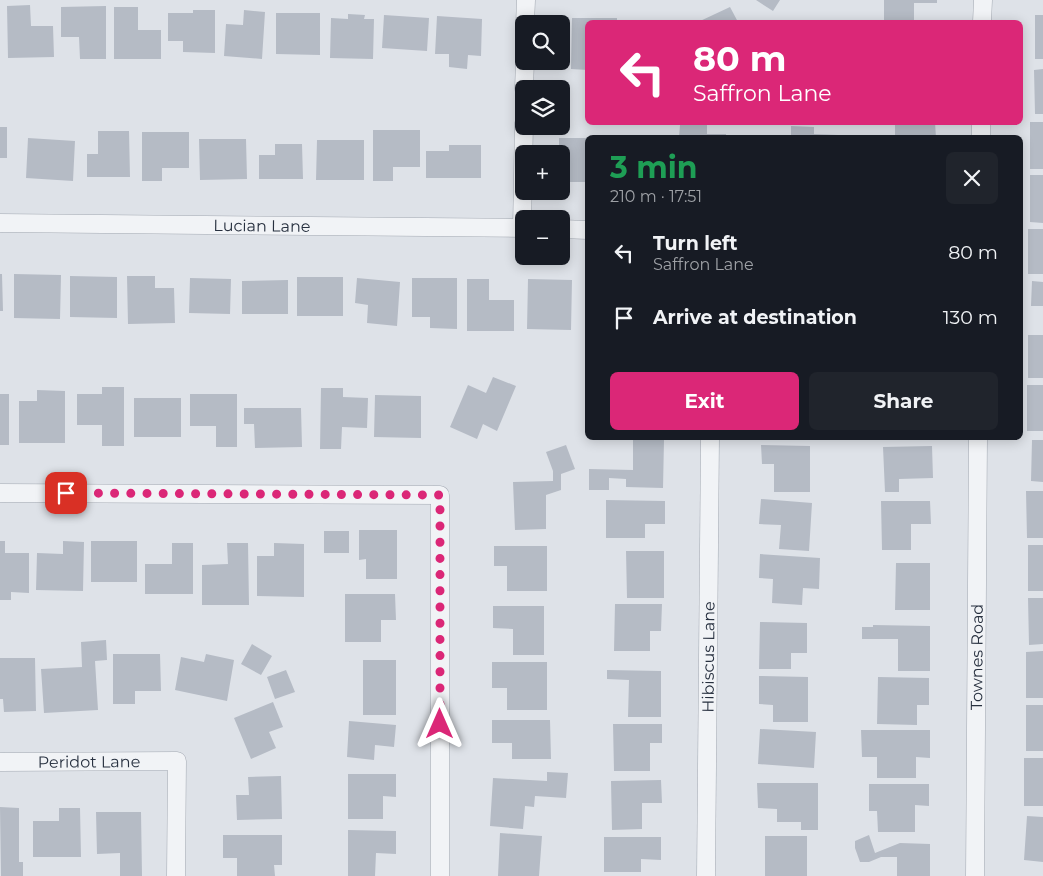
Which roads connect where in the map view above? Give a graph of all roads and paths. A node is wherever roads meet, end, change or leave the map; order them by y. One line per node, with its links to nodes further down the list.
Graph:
1 (526, 0): 3 (street)
2 (982, 0): 4 (street)
3 (525, 15)
4 (982, 20)
5 (524, 135): 6 (street)
6 (523, 210)
7 (0, 224): 8 (street, Lucian Lane)
8 (515, 228)
9 (570, 229): 10 (street)
10 (585, 230)
11 (710, 440): 17 (street, Hibiscus Lane)
12 (978, 440): 18 (street, Townes Road)
13 (0, 494): 16 (street)
14 (0, 762): 15 (street, Peridot Lane)
15 (176, 876)
16 (440, 876)
17 (706, 876)
18 (975, 876)

